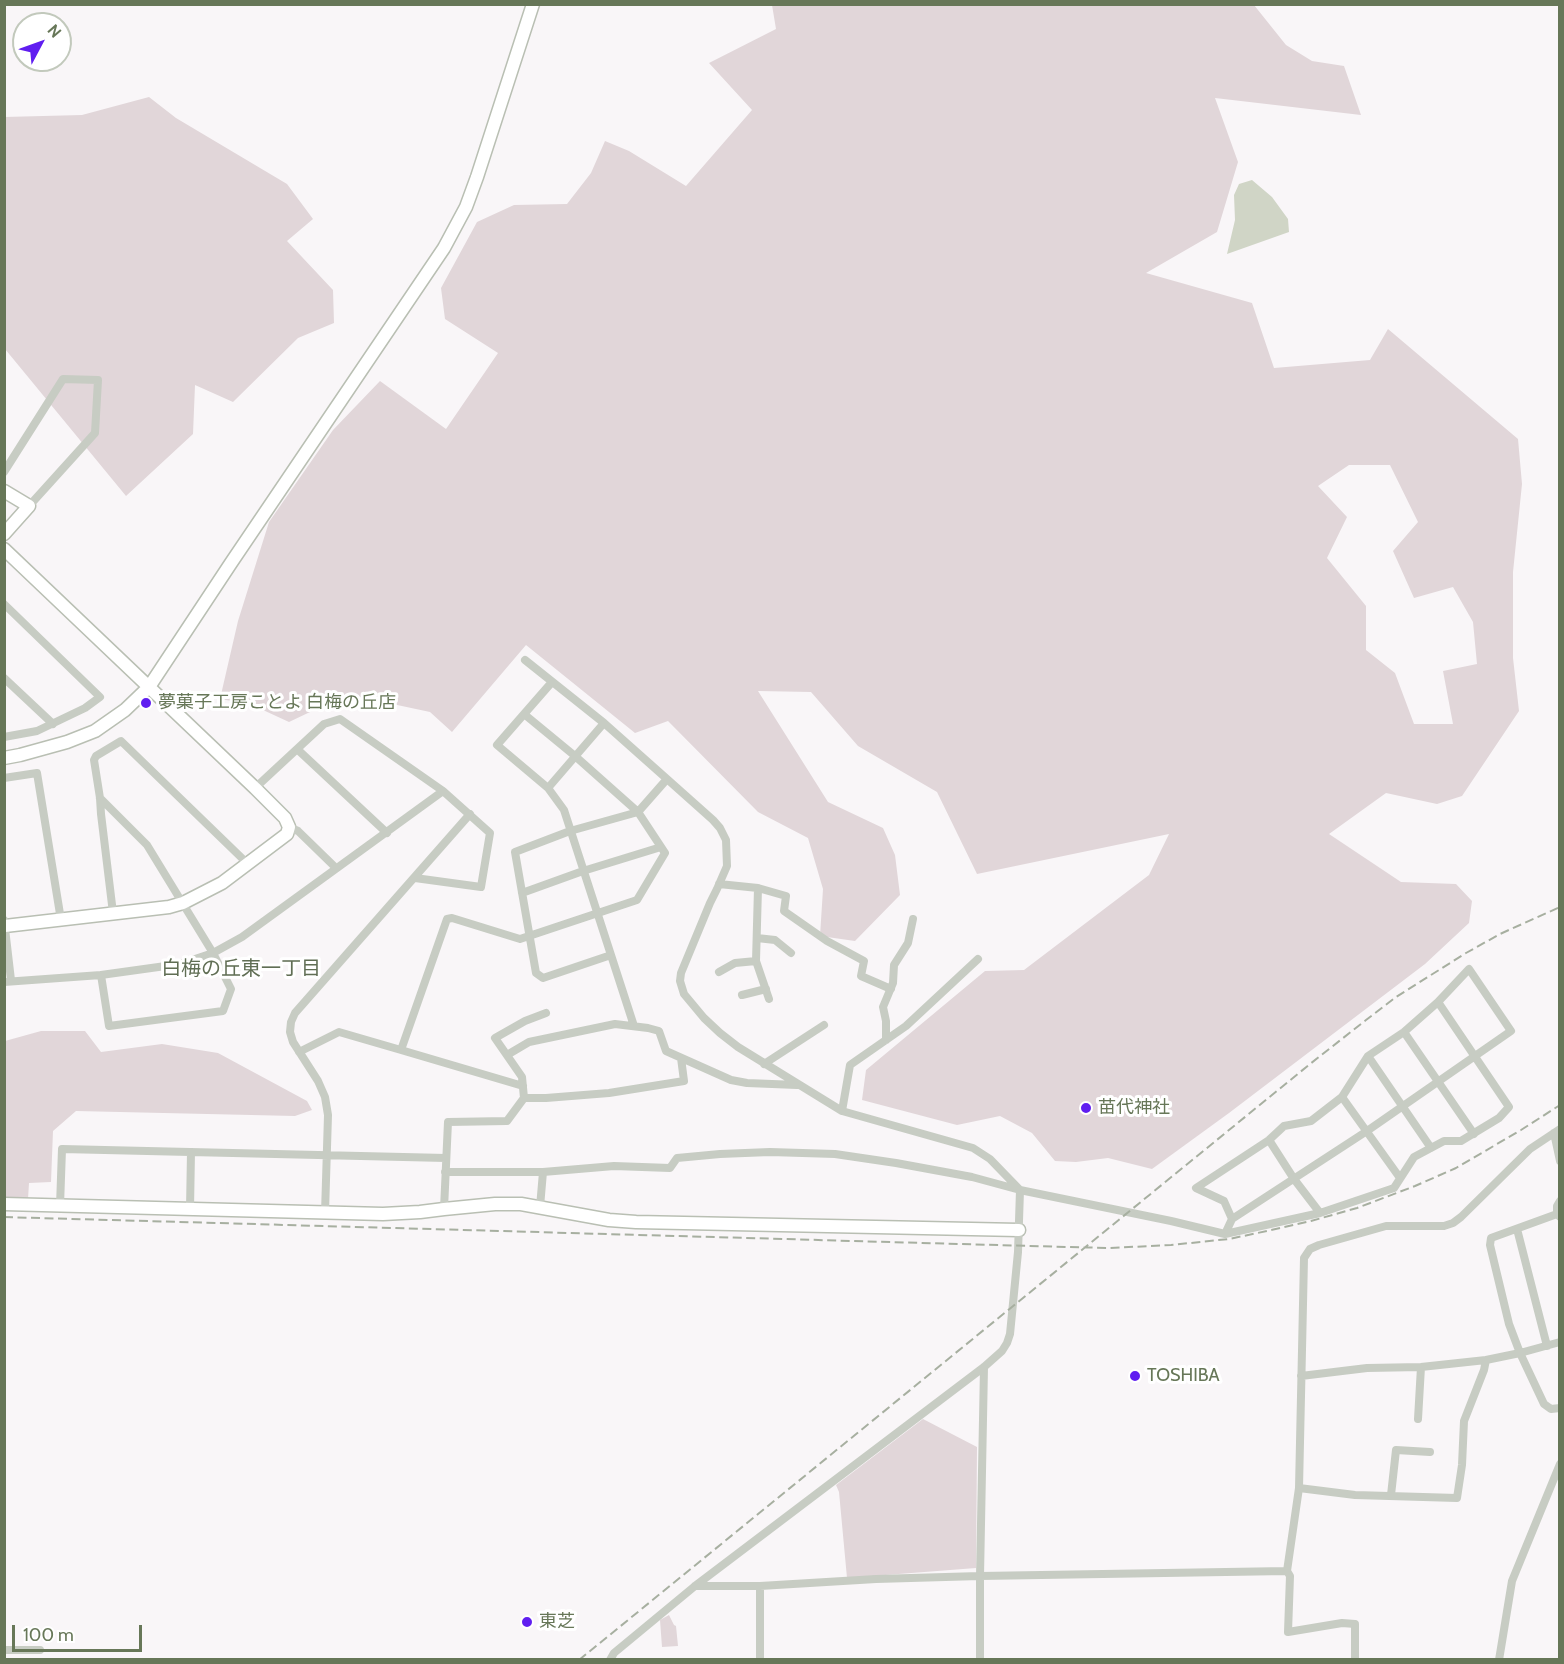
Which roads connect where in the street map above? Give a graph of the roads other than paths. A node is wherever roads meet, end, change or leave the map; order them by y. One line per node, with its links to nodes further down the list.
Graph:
1 (533, 4): 11 (street)
2 (4, 472): 4 (street)
3 (4, 491): 4 (street)
4 (29, 506): 5 (street)
5 (4, 534)
6 (4, 549): 11 (street)
7 (4, 604): 14 (street)
8 (525, 660): 10 (street)
9 (4, 678): 14 (street)
10 (552, 682): 12 (street); 13 (street)
11 (149, 687): 20 (street); 23 (street)
12 (524, 714): 18 (street); 19 (street)
13 (604, 723): 19 (street); 22 (street)
14 (52, 724): 15 (street)
15 (4, 737)
16 (489, 746): 18 (street)
17 (297, 749): 23 (street); 25 (street); 31 (street)
18 (505, 752): 24 (street)
19 (575, 756): 24 (street); 27 (street)
20 (4, 758)
21 (4, 778): 44 (street)
22 (667, 779): 27 (street); 37 (street)
23 (255, 788): 29 (street)
24 (548, 788): 30 (street)
25 (443, 791): 28 (street); 31 (street)
26 (100, 798): 33 (street); 40 (street); 41 (street)
27 (638, 812): 30 (street); 32 (street)
28 (470, 814): 36 (street); 36 (street)
29 (289, 827): 33 (street); 34 (street)
30 (570, 831): 35 (street); 39 (street)
31 (387, 833): 34 (street)
32 (661, 847): 35 (street); 42 (street)
33 (248, 864): 40 (street)
34 (336, 868): 48 (street)
35 (583, 871): 39 (street); 42 (street)
36 (415, 878): 67 (street)
37 (719, 884): 38 (street); 72 (street)
38 (758, 888): 47 (street); 57 (street)
39 (522, 893): 46 (street)
40 (183, 903): 41 (street); 48 (street)
41 (113, 913): 44 (street)
42 (597, 914): 46 (street); 50 (street)
43 (913, 919): 57 (street)
44 (61, 920): 45 (street)
45 (5, 923): 55 (street)
46 (529, 936): 50 (street); 66 (street)
47 (757, 938): 49 (street); 52 (street)
48 (213, 952): 54 (street); 54 (street)
49 (791, 953)
50 (611, 955): 63 (street)
51 (978, 959): 65 (street)
52 (756, 961): 53 (street); 56 (street)
53 (718, 972)
54 (101, 975): 55 (street)
55 (8, 981)
56 (766, 989): 58 (street); 59 (street)
57 (891, 989): 65 (street)
58 (742, 995)
59 (769, 999)
60 (1438, 1002): 64 (street); 70 (street); 70 (street)
61 (546, 1013): 68 (street)
62 (824, 1025): 72 (street)
63 (634, 1026): 68 (street); 71 (street)
64 (1404, 1032): 69 (street); 73 (street)
65 (886, 1040): 79 (street)
66 (401, 1050): 67 (street); 75 (street)
67 (299, 1052): 86 (street)
68 (507, 1055): 75 (street)
69 (1368, 1056): 76 (street); 78 (street)
70 (1474, 1056): 73 (street); 82 (street)
71 (681, 1058): 74 (street); 77 (street)
72 (764, 1064): 74 (street)
73 (1438, 1082): 78 (street); 82 (street)
74 (797, 1085): 79 (street)
75 (523, 1086): 77 (street)
76 (1342, 1097): 80 (street); 83 (street)
77 (524, 1098): 87 (street)
78 (1403, 1106): 80 (street); 84 (street)
79 (842, 1111): 93 (street)
80 (1367, 1131): 91 (street); 92 (street)
81 (1557, 1131): 88 (street); 113 (street)
82 (1474, 1134): 84 (street)
83 (1269, 1140): 92 (street); 103 (street)
84 (1431, 1148): 91 (street)
85 (191, 1152): 86 (street); 96 (street); 98 (street)
86 (327, 1155): 87 (street); 100 (street)
87 (446, 1158): 89 (street)
88 (1560, 1161)
89 (445, 1172): 90 (street); 99 (street)
90 (543, 1172): 93 (street); 97 (street)
91 (1400, 1178): 101 (street)
92 (1294, 1179): 101 (street); 103 (street)
93 (1020, 1190): 105 (street); 106 (street)
94 (1560, 1201): 102 (street)
95 (4, 1204): 96 (street)
96 (60, 1206): 98 (street)
97 (540, 1208): 99 (street); 105 (street)
98 (190, 1209): 100 (street)
99 (444, 1209): 100 (street)
100 (325, 1213)
101 (1320, 1214): 106 (street)
102 (1558, 1215): 104 (street)
103 (1232, 1219): 106 (street)
104 (1517, 1228): 108 (street); 109 (street)
105 (1019, 1230): 111 (street)
106 (1225, 1234)
107 (1560, 1342): 108 (street)
108 (1547, 1346): 109 (street)
109 (1520, 1353): 110 (street); 114 (street)
110 (1486, 1360): 112 (street); 119 (street)
111 (984, 1367): 121 (street); 122 (street)
112 (1420, 1367): 113 (street); 115 (street)
113 (1301, 1376): 118 (street)
114 (1560, 1408)
115 (1418, 1419)
116 (1430, 1452): 119 (street)
117 (1560, 1464): 130 (street)
118 (1299, 1488): 119 (street); 120 (street)
119 (1391, 1495)
120 (1287, 1571): 121 (street); 129 (street)
121 (980, 1576): 123 (street); 128 (street)
122 (695, 1586): 123 (street); 126 (street)
123 (760, 1586): 127 (street)
124 (4, 1650): 125 (street)
125 (40, 1650)
126 (610, 1659)
127 (760, 1659)
128 (980, 1659)
129 (1355, 1659)
130 (1499, 1659)

